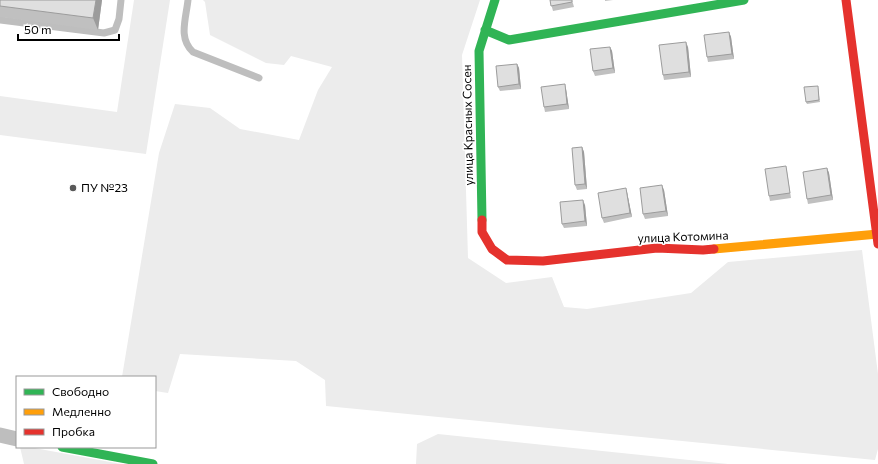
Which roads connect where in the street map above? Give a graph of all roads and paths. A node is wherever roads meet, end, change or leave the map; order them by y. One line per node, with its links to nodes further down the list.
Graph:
1 (121, 0): 6 (lane)
2 (188, 0): 8 (lane)
3 (495, 0): 7 (street, улица Красных Сосен)
4 (744, 0): 7 (street)
5 (846, 0): 9 (street)
6 (0, 20)
7 (486, 30): 10 (street, улица Красных Сосен)
8 (259, 78)
9 (878, 237): 10 (street, улица Котомина)
10 (492, 249)
11 (0, 436): 12 (street)
12 (16, 439)
13 (67, 448): 14 (street)
14 (153, 464)

